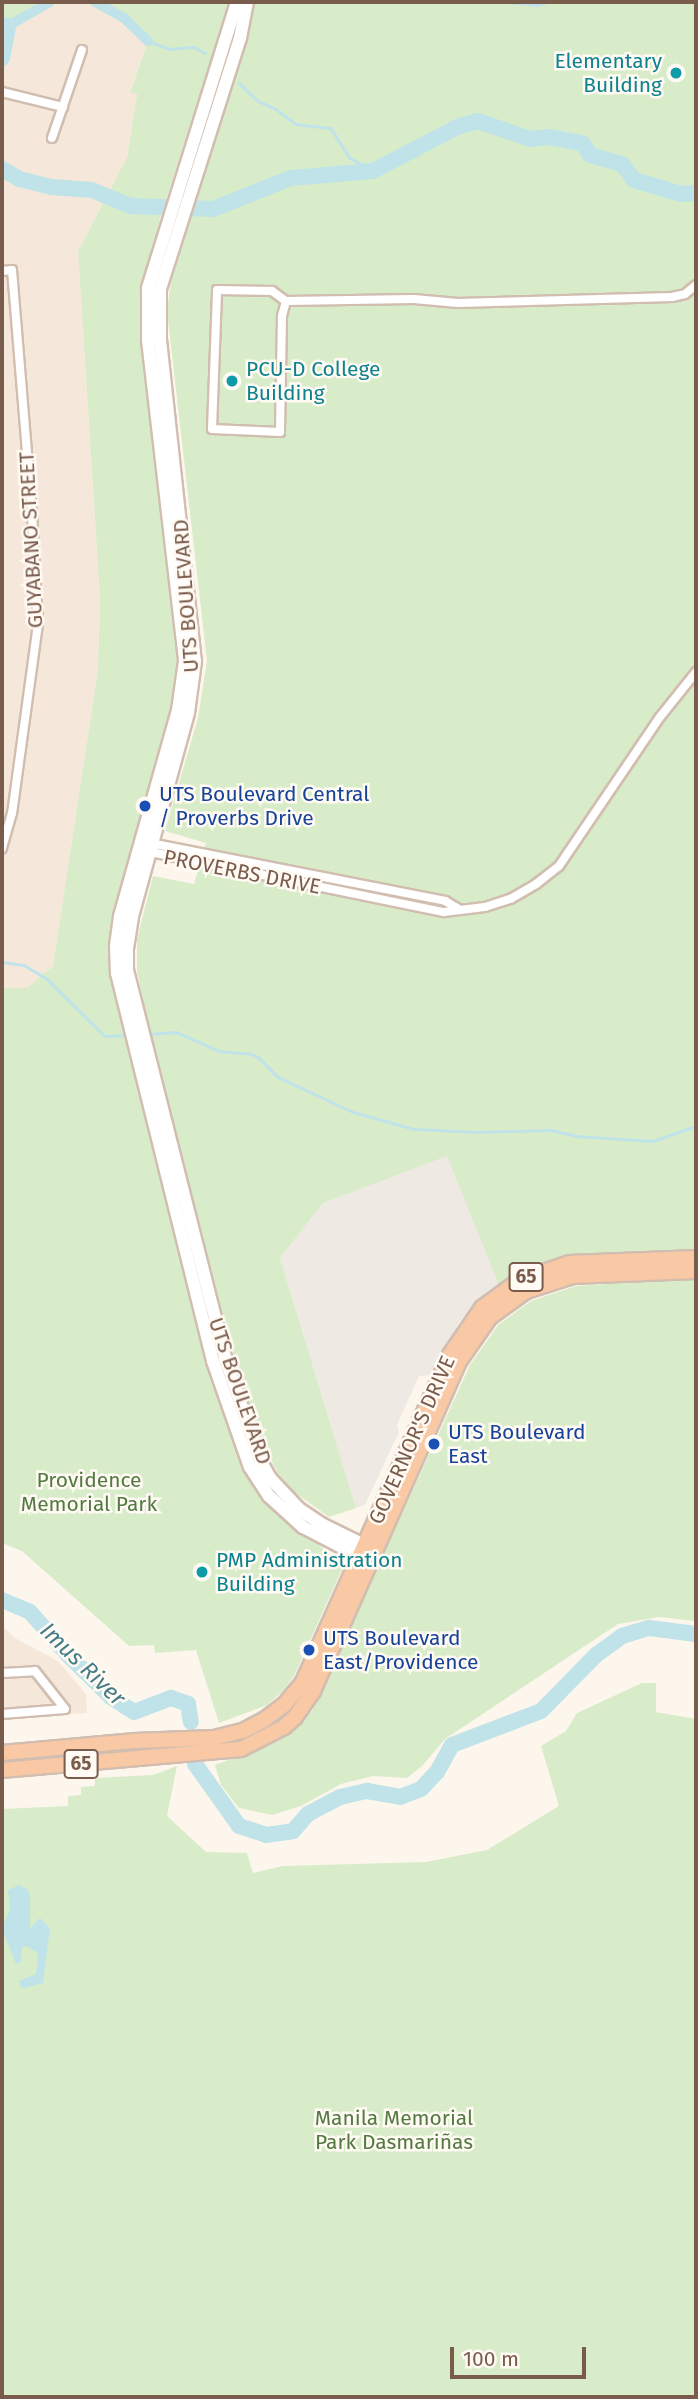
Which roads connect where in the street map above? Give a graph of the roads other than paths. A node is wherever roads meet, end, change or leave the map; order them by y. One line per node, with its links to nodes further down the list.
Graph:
1 (237, 2): 7 (main road, UTS BOULEVARD)
2 (247, 2): 7 (main road, UTS BOULEVARD)
3 (82, 50): 5 (street)
4 (2, 92): 5 (street)
5 (63, 107): 6 (street)
6 (52, 138)
7 (186, 185): 12 (main road, UTS BOULEVARD)
8 (2, 271): 13 (street, GUYABANO STREET)
9 (696, 285): 10 (street)
10 (286, 301): 10 (street)
11 (696, 672): 12 (street, PROVERBS DRIVE)
12 (148, 847): 16 (main road, UTS BOULEVARD)
13 (2, 849)
14 (696, 1258): 16 (highway, GOVERNOR'S DRIVE / 65)
15 (696, 1271): 16 (highway, GOVERNOR'S DRIVE / 65)
16 (366, 1552): 19 (highway, GOVERNOR'S DRIVE / 65)
17 (2, 1673): 18 (street)
18 (2, 1714)
19 (176, 1746): 20 (highway, GOVERNOR'S DRIVE / 65); 21 (highway, GOVERNOR'S DRIVE / 65)
20 (2, 1754)
21 (2, 1770)

